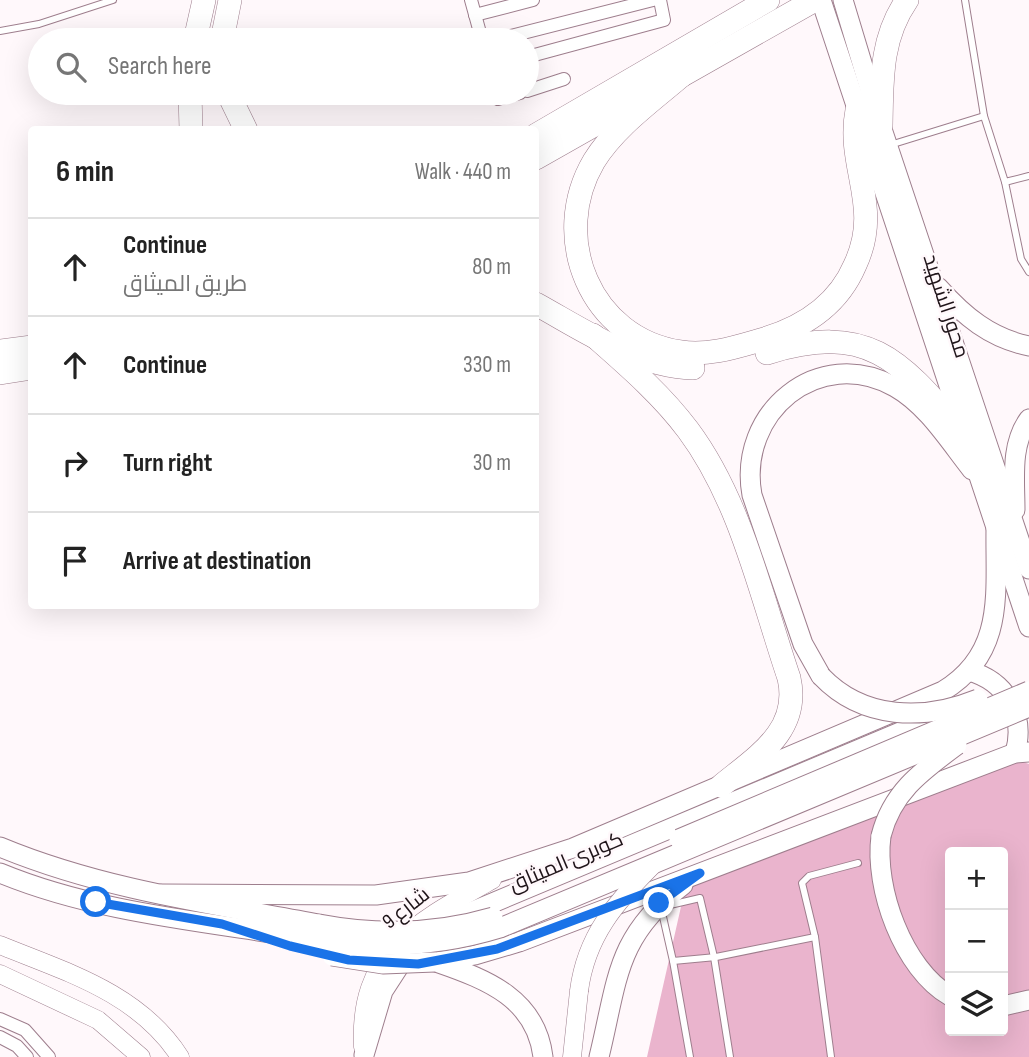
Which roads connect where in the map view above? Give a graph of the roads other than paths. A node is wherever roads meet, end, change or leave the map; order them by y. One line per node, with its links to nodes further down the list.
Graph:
1 (113, 0): 19 (lane)
2 (204, 0): 15 (highway)
3 (230, 0): 16 (highway)
4 (471, 0): 14 (street)
5 (533, 0): 14 (street)
6 (653, 0): 18 (street)
7 (660, 0): 20 (street)
8 (768, 0): 30 (highway)
9 (815, 0): 21 (highway)
10 (821, 0): 26 (main road, محور الشهيد)
11 (843, 0): 31 (main road, محور الشهيد)
12 (907, 0): 31 (highway)
13 (965, 0): 27 (lane)
14 (475, 15): 17 (street)
15 (198, 28)
16 (224, 28)
17 (479, 28)
18 (539, 29)
19 (0, 31)
20 (539, 54)
21 (681, 75): 26 (highway); 32 (highway)
22 (564, 79): 23 (street)
23 (539, 86)
24 (190, 105): 28 (highway)
25 (234, 105): 29 (highway)
26 (857, 110): 47 (main road, محور الشهيد)
27 (985, 117): 31 (lane); 34 (lane)
28 (191, 126)
29 (244, 126)
30 (539, 133)
31 (885, 136): 38 (main road, محور الشهيد)
32 (539, 156)
33 (1029, 176): 34 (lane)
34 (1005, 182): 35 (lane)
35 (1021, 259): 36 (lane); 37 (lane)
36 (1029, 260)
37 (1029, 272)
38 (933, 281): 41 (main road); 49 (main road, محور الشهيد)
39 (539, 306): 40 (highway)
40 (593, 335): 47 (highway); 59 (highway)
41 (1029, 346)
42 (28, 347): 43 (highway)
43 (0, 351)
44 (28, 369): 45 (highway)
45 (0, 373)
46 (1029, 419): 49 (main road)
47 (966, 437): 48 (main road, محور الشهيد)
48 (980, 481): 49 (main road, محور الشهيد); 55 (main road, bridge)
49 (1005, 527): 50 (main road, محور الشهيد); 51 (main road, محور الشهيد); 52 (main road)
50 (1029, 569)
51 (1029, 627)
52 (969, 671): 58 (main road); 59 (main road)
53 (1029, 683): 55 (main road, bridge)
54 (1029, 691): 69 (main road, كوبرى الميثاق, bridge)
55 (958, 707): 81 (main road)
56 (1029, 707): 57 (main road, كوبرى الميثاق, bridge)
57 (982, 726): 62 (main road, كوبرى الميثاق, bridge); 76 (main road, bridge)
58 (1022, 752): 65 (main road)
59 (721, 786): 63 (main road)
60 (0, 847): 66 (main road, كوبرى الميثاق)
61 (858, 863): 70 (lane)
62 (653, 865): 69 (main road, كوبرى الميثاق, bridge); 87 (main road, bridge)
63 (514, 869): 66 (main road); 81 (main road, شارع 9)
64 (0, 873): 68 (main road)
65 (700, 873): 67 (main road); 74 (main road)
66 (161, 894): 69 (main road, كوبرى الميثاق)
67 (660, 905): 72 (lane); 73 (lane); 88 (main road)
68 (222, 924): 69 (main road, كوبرى الميثاق); 74 (main road, bridge)
69 (318, 932)
70 (816, 937): 72 (lane); 91 (lane)
71 (0, 945): 85 (main road)
72 (714, 957): 73 (lane); 90 (lane)
73 (673, 961): 89 (lane)
74 (435, 962): 86 (main road)
75 (0, 974): 84 (main road)
76 (945, 992)
77 (1029, 1000): 78 (main road)
78 (1008, 1005)
79 (0, 1019): 83 (street)
80 (0, 1037): 82 (street)
81 (364, 1056)
82 (27, 1057)
83 (49, 1057)
84 (141, 1057)
85 (180, 1057)
86 (543, 1057)
87 (572, 1057)
88 (599, 1057)
89 (690, 1057)
90 (730, 1057)
91 (831, 1057)

